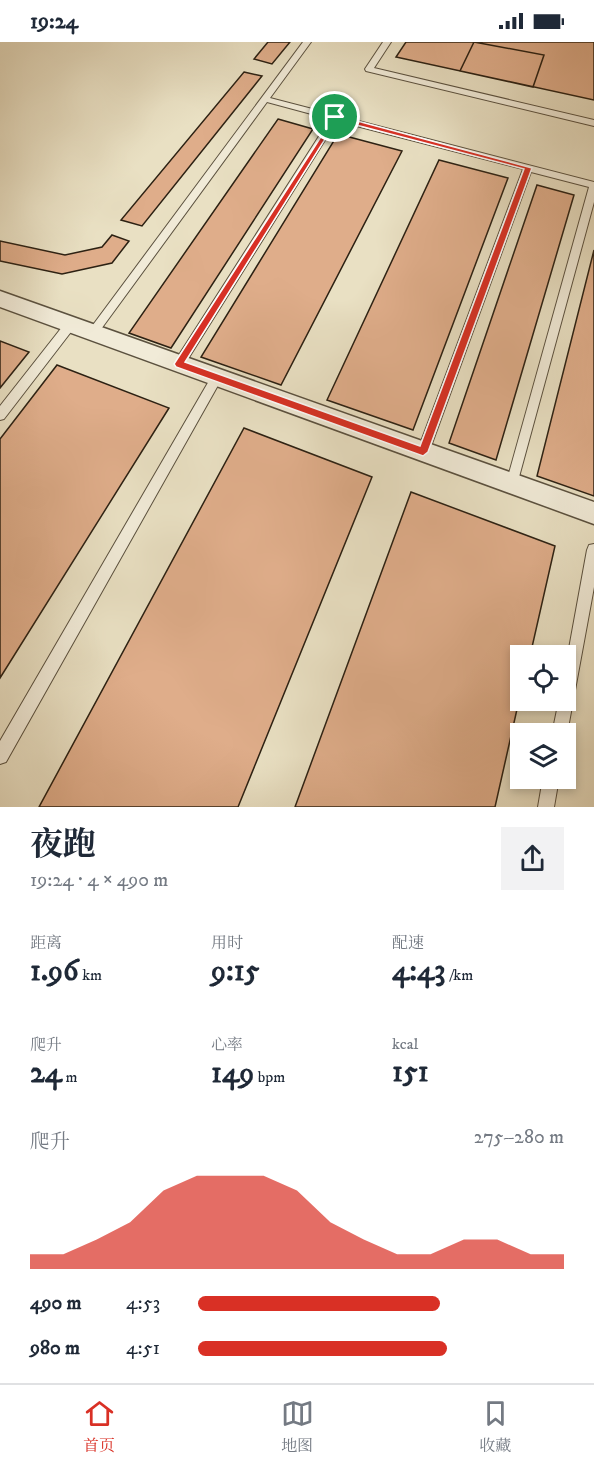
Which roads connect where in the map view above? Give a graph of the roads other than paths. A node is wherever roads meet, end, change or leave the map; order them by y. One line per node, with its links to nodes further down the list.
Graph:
1 (307, 42): 3 (lane)
2 (387, 42): 5 (lane)
3 (265, 99): 4 (lane); 10 (lane)
4 (335, 117): 6 (lane); 11 (lane)
5 (594, 123)
6 (528, 168): 7 (lane); 14 (lane)
7 (594, 185): 15 (lane)
8 (0, 299): 9 (street)
9 (70, 325): 10 (street); 13 (lane)
10 (92, 333): 11 (street)
11 (179, 364): 12 (street)
12 (217, 377): 14 (street); 19 (lane)
13 (0, 414)
14 (423, 452): 15 (street)
15 (512, 484): 16 (street)
16 (594, 513)
17 (594, 550): 18 (lane)
18 (562, 723)
19 (0, 756)
20 (549, 789): 21 (lane)
21 (546, 807)

